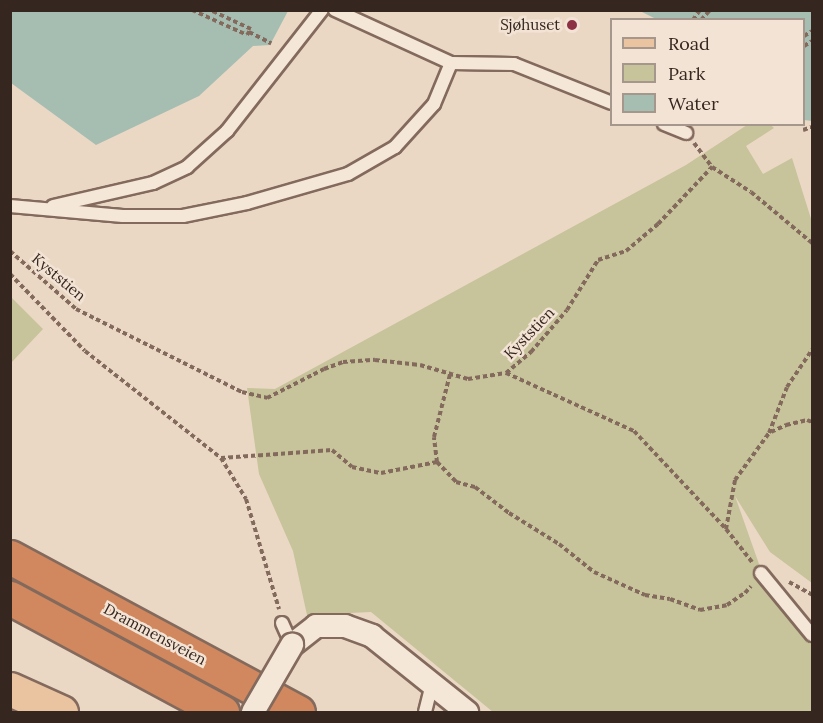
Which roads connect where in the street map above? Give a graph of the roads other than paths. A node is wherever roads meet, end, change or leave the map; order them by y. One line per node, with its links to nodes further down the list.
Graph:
1 (322, 10): 8 (lane)
2 (335, 10): 3 (lane)
3 (452, 63): 4 (lane); 8 (lane)
4 (610, 102)
5 (669, 126): 6 (lane)
6 (686, 133)
7 (10, 206): 8 (lane)
8 (40, 208)
9 (10, 557): 22 (highway, Drammensveien)
10 (761, 573): 15 (lane)
11 (10, 598): 14 (highway)
12 (282, 623): 16 (lane)
13 (10, 624): 14 (highway)
14 (72, 633): 20 (highway)
15 (813, 635)
16 (292, 645): 17 (street); 21 (street, bridge)
17 (432, 683): 23 (lane); 24 (street)
18 (10, 688): 19 (main road)
19 (51, 707)
20 (222, 712)
21 (253, 712)
22 (298, 712)
23 (425, 712)
24 (467, 712)

